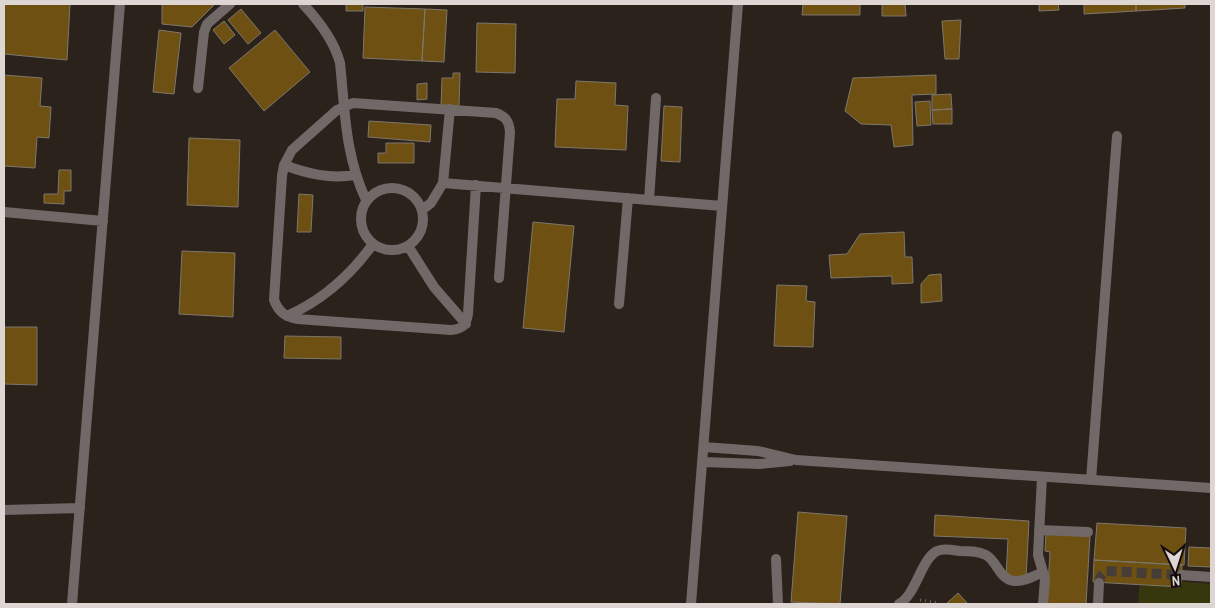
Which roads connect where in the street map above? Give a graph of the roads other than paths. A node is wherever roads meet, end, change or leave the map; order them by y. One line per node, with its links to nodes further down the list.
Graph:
1 (120, 4): 21 (street)
2 (230, 4): 5 (street)
3 (303, 4): 7 (street)
4 (738, 4): 18 (street)
5 (198, 88)
6 (656, 98): 17 (street)
7 (344, 106): 8 (street); 10 (street); 11 (street)
8 (450, 110): 12 (street); 14 (street)
9 (1117, 136): 32 (street)
10 (284, 165): 11 (street); 26 (street)
11 (355, 175): 16 (street)
12 (443, 183): 13 (street); 19 (street)
13 (476, 186): 14 (street); 27 (street)
14 (506, 188): 15 (street); 24 (street)
15 (628, 198): 17 (street); 25 (street)
16 (366, 200): 19 (street); 22 (street)
17 (649, 200): 18 (street)
18 (722, 206): 28 (street)
19 (422, 210): 23 (street)
20 (4, 212): 21 (street)
21 (103, 222): 34 (street)
22 (373, 244): 23 (street); 26 (street)
23 (408, 246): 27 (street)
24 (499, 278)
25 (619, 304)
26 (286, 317): 27 (street)
27 (466, 324)
28 (704, 446): 29 (street); 30 (street)
29 (796, 460): 30 (street); 31 (street)
30 (703, 462): 44 (street)
31 (1042, 477): 32 (street); 36 (street)
32 (1091, 480): 33 (street)
33 (1211, 488)
34 (80, 508): 35 (street); 43 (street)
35 (4, 510)
36 (1039, 530): 37 (street); 39 (street)
37 (1088, 532)
38 (776, 560): 45 (street)
39 (1043, 572): 46 (street); 47 (street)
40 (1181, 575): 41 (street)
41 (1211, 577)
42 (1099, 582): 48 (street)
43 (72, 604)
44 (691, 604)
45 (778, 604)
46 (899, 604)
47 (1043, 604)
48 (1098, 604)

